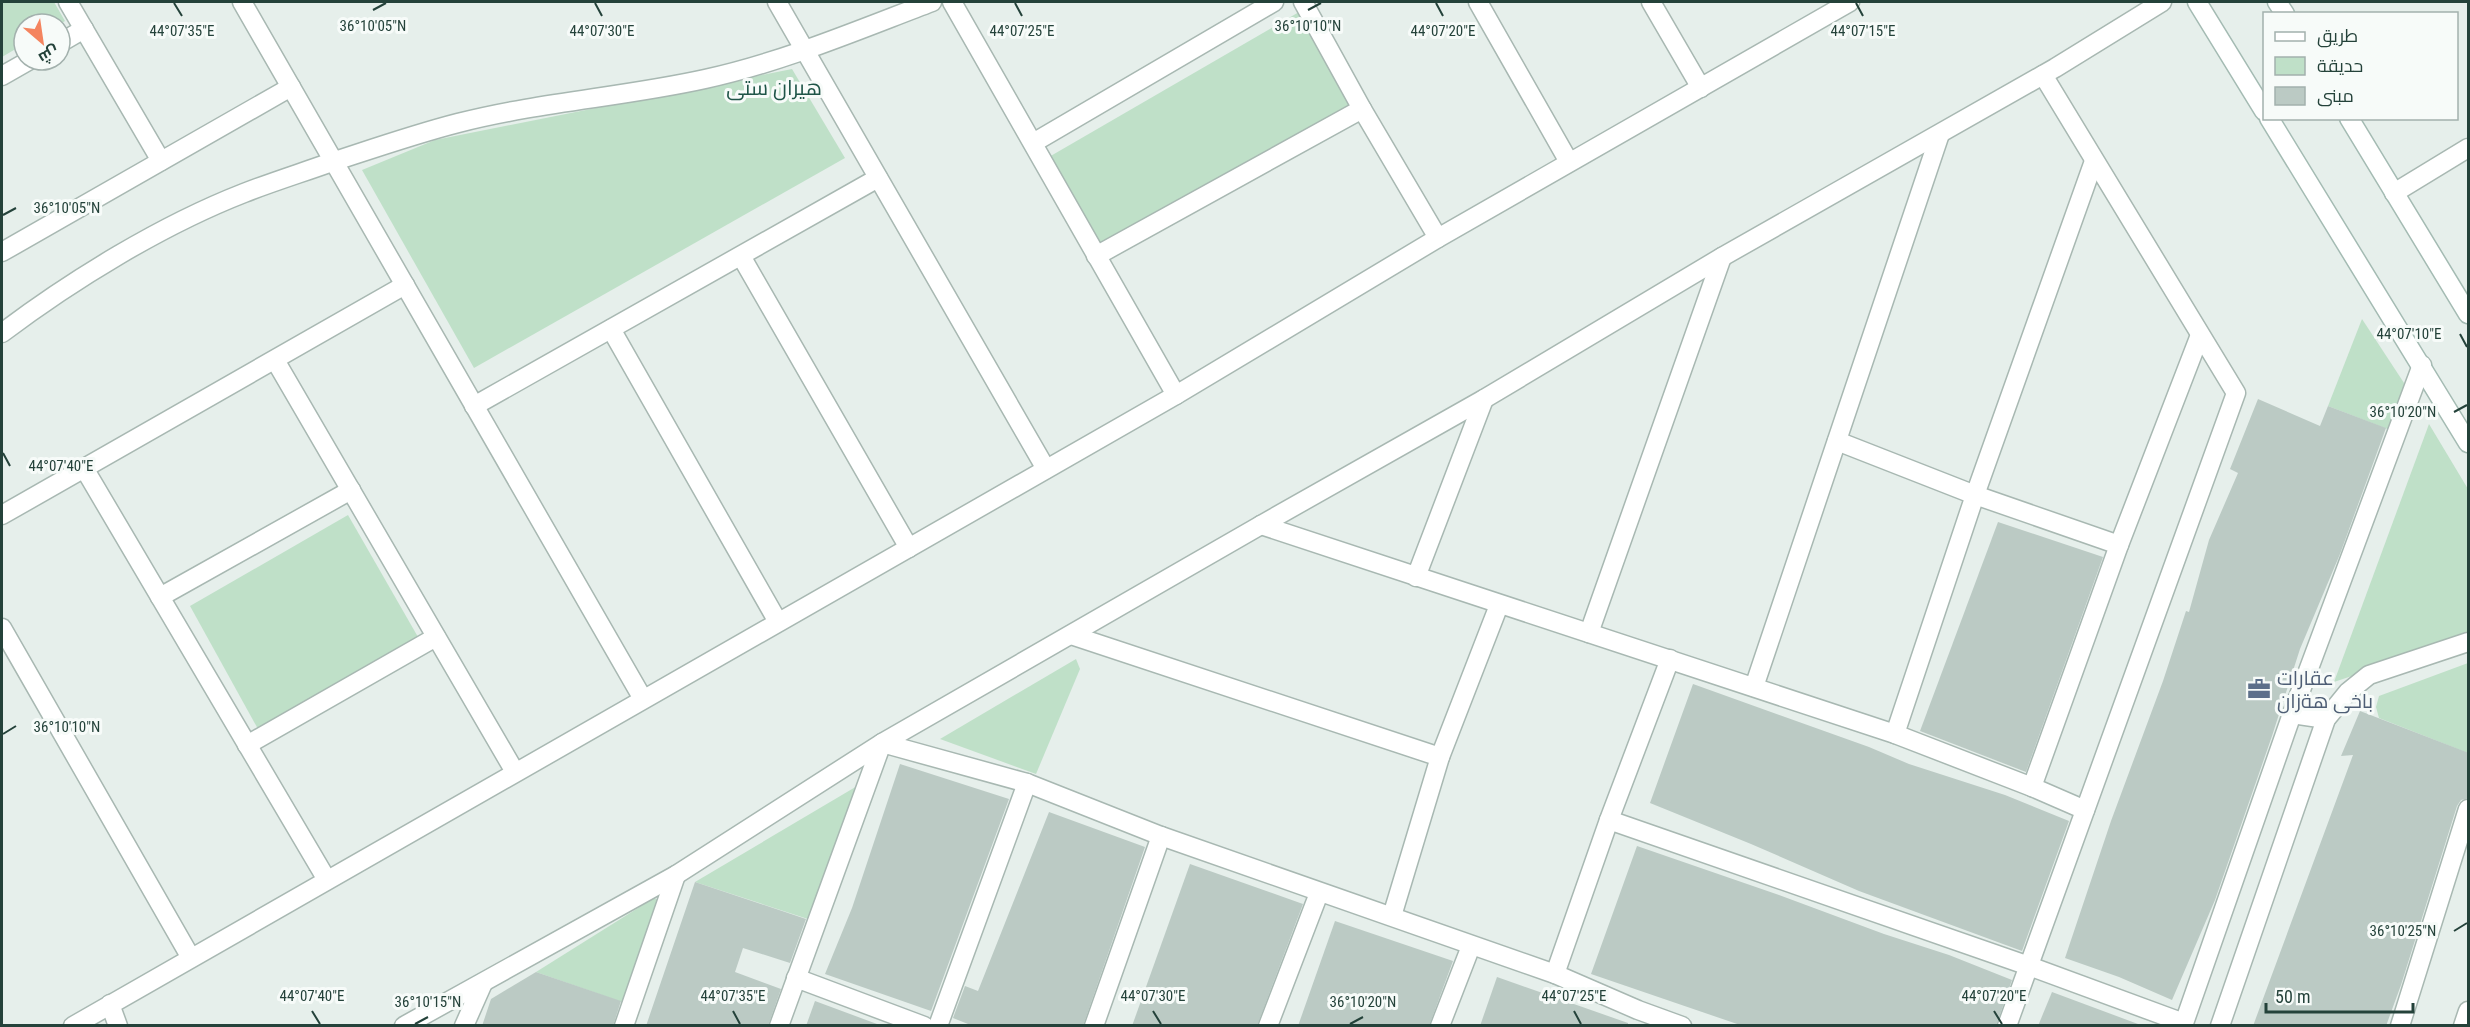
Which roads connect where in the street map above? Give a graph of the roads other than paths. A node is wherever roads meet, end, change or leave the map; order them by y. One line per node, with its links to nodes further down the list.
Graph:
1 (68, 2): 14 (street)
2 (242, 2): 18 (street)
3 (777, 2): 16 (street)
4 (932, 2): 16 (street)
5 (952, 2): 25 (street)
6 (1274, 2): 25 (street)
7 (1303, 2): 21 (street)
8 (1478, 2): 29 (street)
9 (1651, 2): 19 (street)
10 (1850, 2): 13 (street)
11 (2162, 2): 17 (street)
12 (2197, 2): 20 (street)
13 (1829, 7): 19 (street)
14 (84, 29): 15 (street); 27 (street)
15 (72, 36)
16 (804, 50): 28 (street); 31 (street)
17 (2043, 75): 24 (street); 30 (street)
18 (291, 87): 27 (street); 28 (street)
19 (1701, 88): 29 (street)
20 (2263, 108)
21 (1362, 109): 33 (street); 36 (street)
22 (2270, 120): 44 (street)
23 (2350, 120): 32 (street)
24 (1940, 134): 37 (street); 48 (street)
25 (1033, 143): 36 (street)
26 (2469, 148): 32 (street)
27 (161, 161): 34 (street)
28 (334, 162): 38 (street); 41 (street)
29 (1569, 162): 33 (street)
30 (2094, 162): 42 (street); 53 (street)
31 (879, 178): 35 (street); 51 (street)
32 (2394, 193): 39 (street)
33 (1438, 238): 45 (street)
34 (2, 252)
35 (741, 256): 40 (street); 57 (street)
36 (1096, 256): 45 (street)
37 (1722, 256): 46 (street); 63 (street)
38 (405, 285): 43 (street); 47 (street)
39 (2469, 314)
40 (611, 329): 47 (street); 61 (street)
41 (2, 333)
42 (2200, 335): 56 (street); 80 (street)
43 (274, 360): 50 (street); 52 (street)
44 (2422, 365): 49 (street); 70 (street)
45 (1176, 395): 51 (street)
46 (1484, 399): 55 (street); 58 (street)
47 (474, 406): 69 (street)
48 (1837, 441): 53 (street); 68 (street)
49 (2469, 443)
50 (84, 468): 54 (street); 59 (street)
51 (1046, 469): 57 (street)
52 (351, 490): 59 (street); 65 (street)
53 (1975, 495): 56 (street); 72 (street)
54 (2, 516)
55 (1261, 525): 58 (street); 64 (street)
56 (2118, 545): 78 (street)
57 (909, 548): 61 (street)
58 (1416, 577): 60 (street)
59 (160, 597): 74 (street)
60 (1500, 605): 63 (street); 75 (street)
61 (778, 622): 69 (street)
62 (2, 628): 88 (street)
63 (1589, 633): 67 (street)
64 (1071, 635): 73 (street); 75 (street)
65 (436, 637): 74 (street); 76 (street)
66 (2469, 642): 71 (street)
67 (1670, 659): 68 (street); 81 (street)
68 (1754, 687): 72 (street)
69 (643, 699): 76 (street)
70 (2292, 714): 71 (street); 96 (street)
71 (2326, 719): 110 (street)
72 (1895, 734): 78 (street)
73 (882, 743): 77 (street); 83 (street); 91 (street)
74 (248, 745): 84 (street)
75 (1440, 758): 86 (street)
76 (515, 772): 84 (street)
77 (1027, 783): 82 (street); 104 (street)
78 (2032, 787): 80 (street)
79 (2469, 809): 111 (street)
80 (2085, 810): 89 (street)
81 (1609, 820): 89 (street); 90 (street)
82 (1161, 836): 85 (street); 105 (street)
83 (676, 875): 92 (street); 101 (street)
84 (327, 880): 88 (street)
85 (1319, 893): 86 (street); 106 (street)
86 (1392, 916): 87 (street)
87 (1471, 946): 90 (street); 107 (street)
88 (191, 958): 93 (street)
89 (2029, 966): 96 (street); 109 (street)
90 (1555, 974): 95 (street)
91 (796, 978): 102 (street); 103 (street)
92 (483, 983): 99 (street); 100 (street)
93 (110, 1004): 97 (street); 98 (street)
94 (2469, 1011): 112 (street)
95 (1635, 1018): 108 (street)
96 (2183, 1024)
97 (73, 1026)
98 (118, 1026)
99 (404, 1026)
100 (464, 1026)
101 (624, 1026)
102 (779, 1026)
103 (924, 1026)
104 (938, 1026)
105 (1094, 1026)
106 (1268, 1026)
107 (1440, 1026)
108 (1682, 1026)
109 (2007, 1026)
110 (2220, 1026)
111 (2400, 1026)
112 (2463, 1026)

